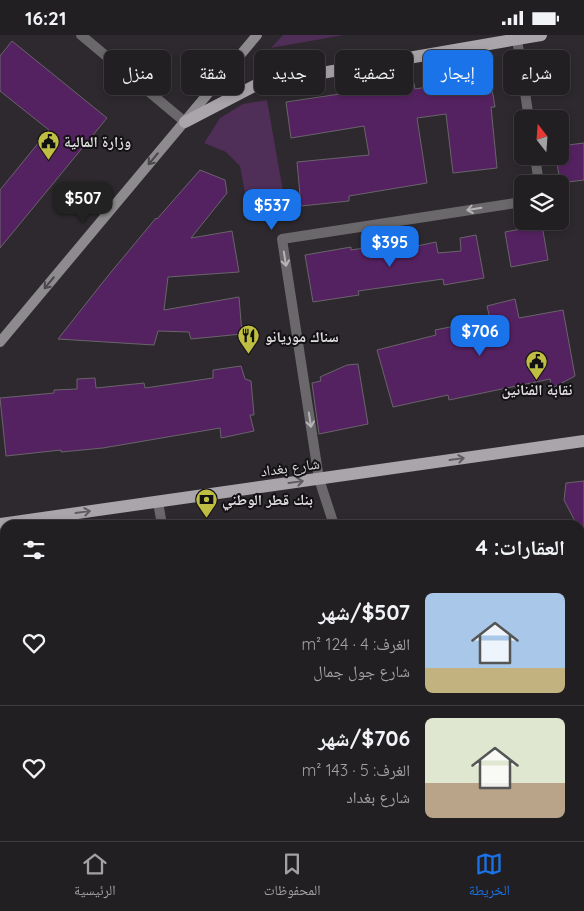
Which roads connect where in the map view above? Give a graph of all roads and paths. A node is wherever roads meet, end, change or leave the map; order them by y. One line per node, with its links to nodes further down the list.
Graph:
1 (81, 35): 6 (street)
2 (257, 35): 6 (main road)
3 (541, 35): 4 (main road)
4 (517, 39): 5 (street); 6 (main road)
5 (528, 110)
6 (185, 122): 8 (main road, one-way to 8)
7 (514, 203): 10 (street, one-way to 10)
8 (0, 342)
9 (584, 441): 10 (main road, شارع بغداد, one-way to 9)
10 (319, 479): 11 (main road, شارع بغداد, one-way to 10); 14 (street)
11 (158, 502): 12 (main road, شارع بغداد, one-way to 11); 13 (street)
12 (29, 520)
13 (161, 520)
14 (332, 520)

